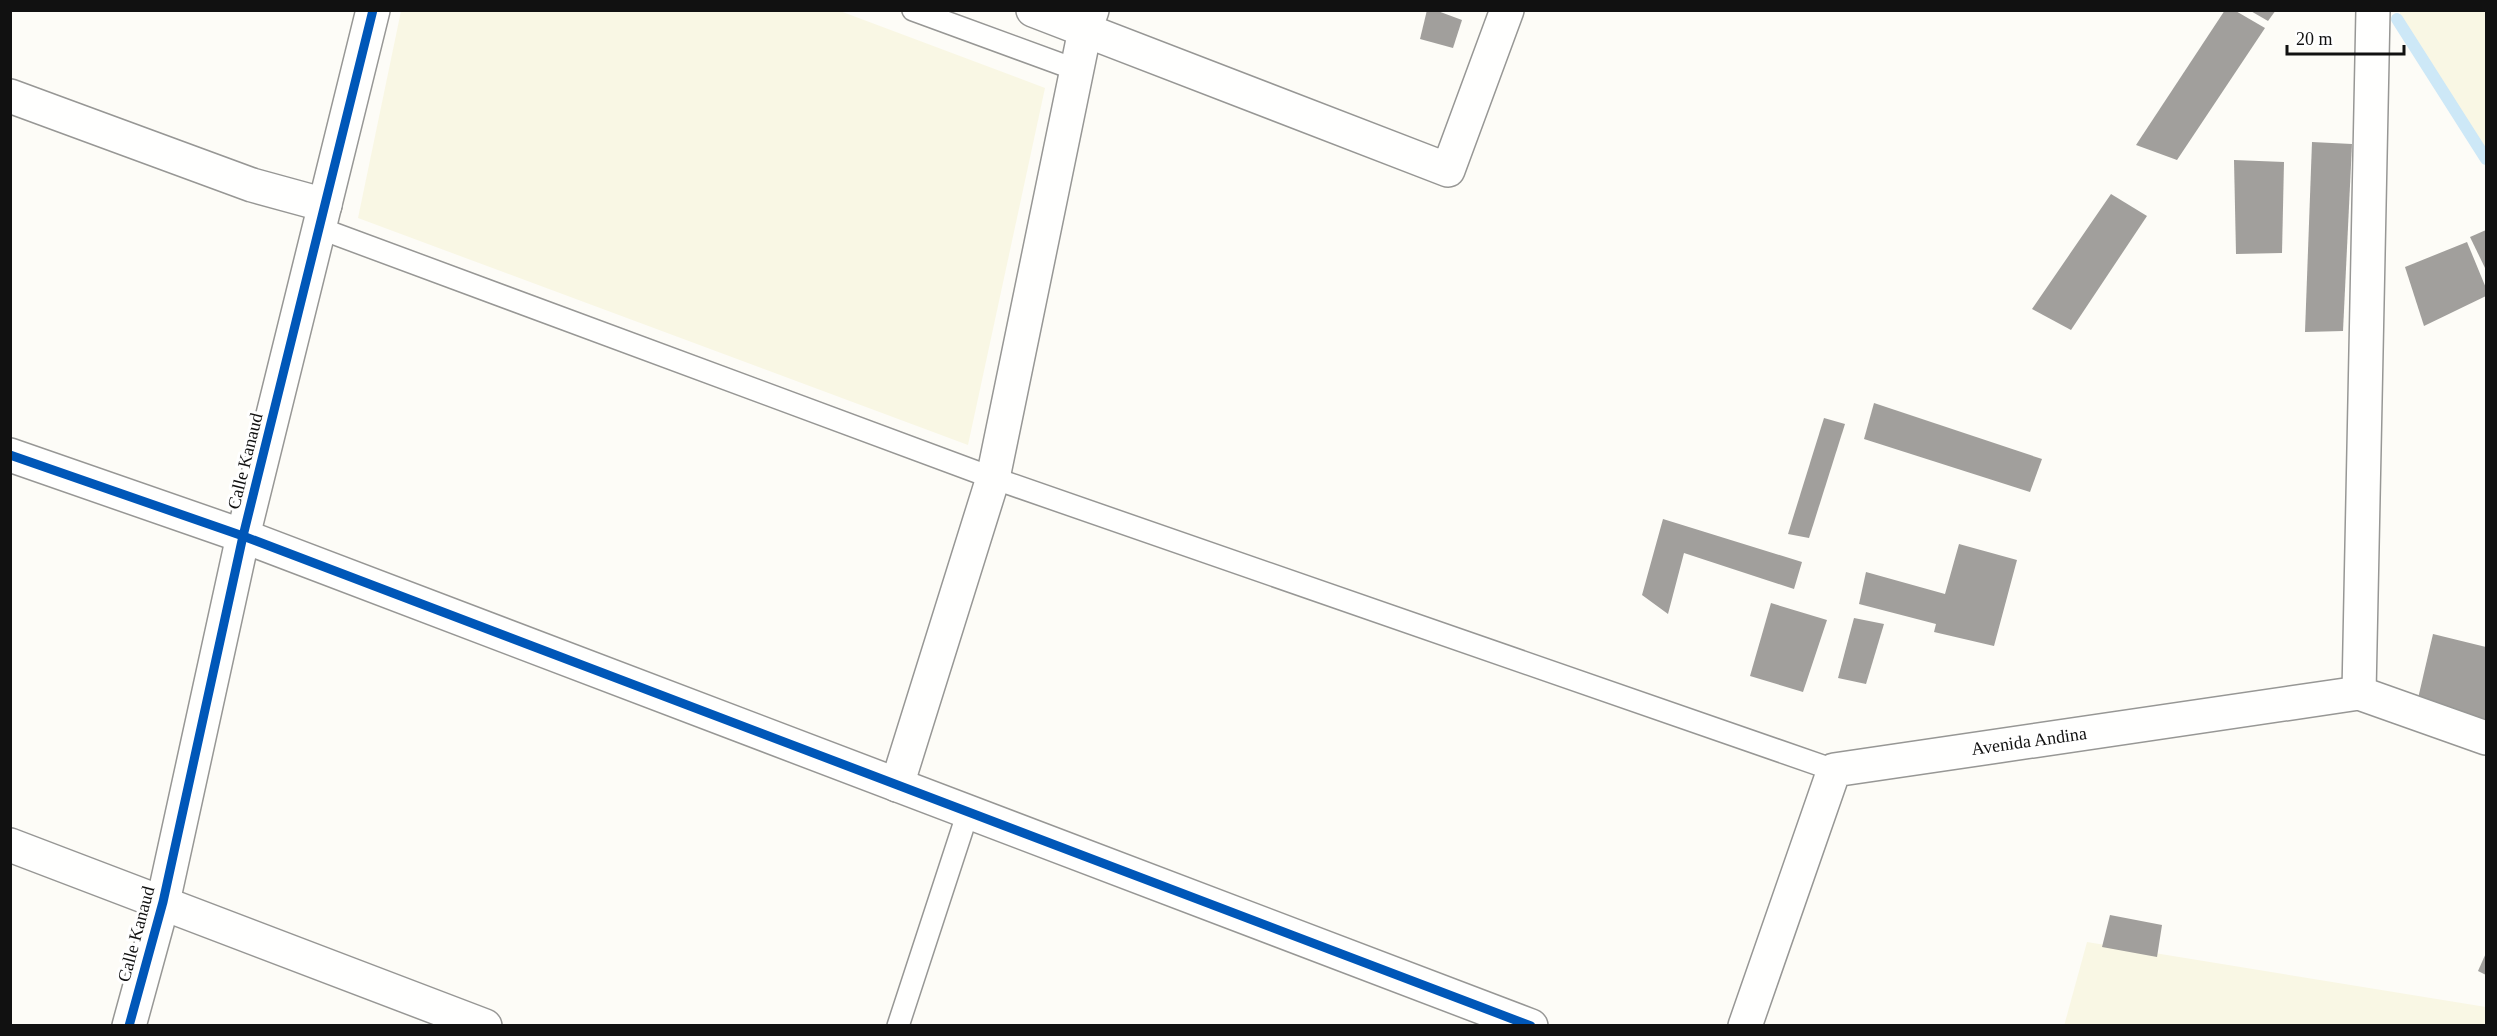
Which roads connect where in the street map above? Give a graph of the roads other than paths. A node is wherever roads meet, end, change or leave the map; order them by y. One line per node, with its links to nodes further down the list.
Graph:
1 (373, 10): 9 (street, Calle Kanaud)
2 (913, 10): 7 (lane)
3 (1033, 10): 6 (street)
4 (1507, 10): 6 (street)
5 (2373, 10): 13 (street)
6 (1089, 20): 7 (street)
7 (1077, 70): 11 (street)
8 (10, 96): 9 (street)
9 (322, 217): 11 (lane); 12 (street, Calle Kanaud)
10 (10, 455): 12 (street)
11 (993, 478): 15 (lane); 16 (street)
12 (243, 536): 16 (street); 19 (street, Calle Kanaud)
13 (2359, 693): 14 (street, Avenida Andina); 15 (street, Avenida Andina)
14 (2487, 738)
15 (1834, 770): 24 (street)
16 (897, 785): 17 (street)
17 (968, 812): 22 (lane); 23 (street)
18 (10, 845): 19 (street)
19 (163, 902): 20 (street, Calle Kanaud); 21 (street)
20 (129, 1026)
21 (485, 1026)
22 (898, 1026)
23 (1531, 1026)
24 (1745, 1026)

